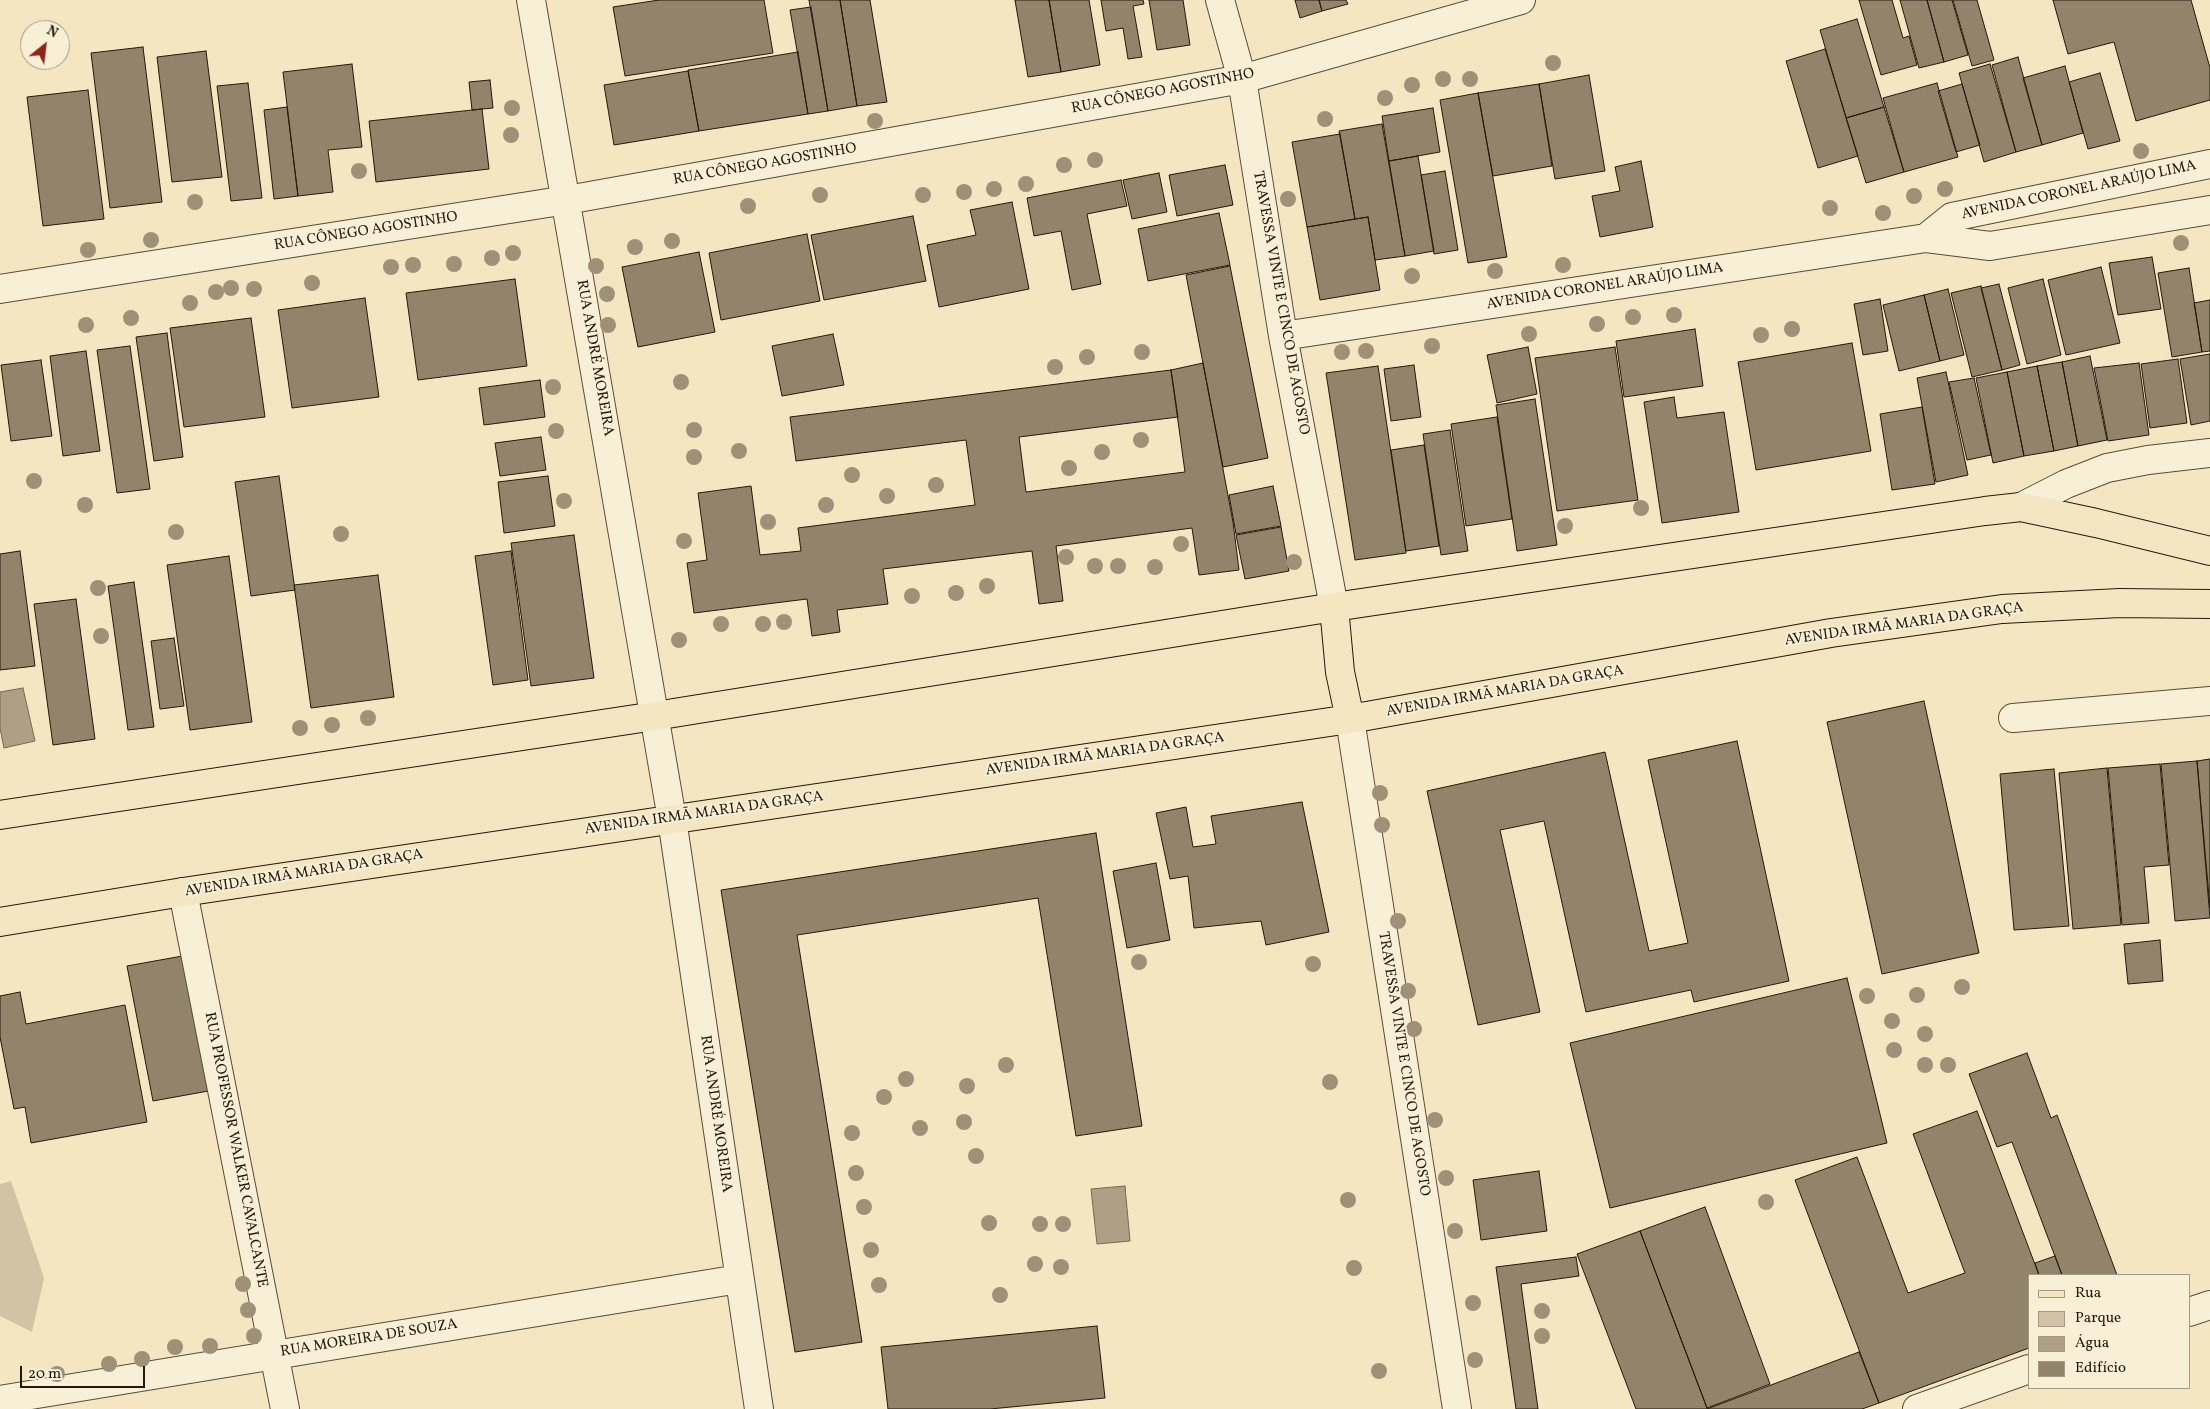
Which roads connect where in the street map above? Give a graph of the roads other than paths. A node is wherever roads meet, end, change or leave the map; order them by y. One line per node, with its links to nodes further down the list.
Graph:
1 (531, 0): 6 (street, RUA ANDRÉ MOREIRA)
2 (1220, 0): 4 (street, TRAVESSA VINTE E CINCO DE AGOSTO)
3 (1521, 0): 4 (street, RUA CÔNEGO AGOSTINHO)
4 (1242, 79): 6 (street, RUA CÔNEGO AGOSTINHO); 10 (street, TRAVESSA VINTE E CINCO DE AGOSTO)
5 (2210, 164): 8 (street, AVENIDA CORONEL ARAÚJO LIMA)
6 (567, 200): 9 (street, RUA CÔNEGO AGOSTINHO); 17 (street, RUA ANDRÉ MOREIRA)
7 (2210, 210): 8 (street, AVENIDA CORONEL ARAÚJO LIMA)
8 (1926, 238): 10 (street, AVENIDA CORONEL ARAÚJO LIMA)
9 (0, 289)
10 (1283, 336): 15 (street, TRAVESSA VINTE E CINCO DE AGOSTO)
11 (2210, 453): 12 (street)
12 (2021, 507): 13 (main road); 15 (main road)
13 (2206, 550)
14 (2210, 604): 19 (main road, AVENIDA IRMÃ MARIA DA GRAÇA)
15 (1334, 607): 17 (main road); 19 (main road)
16 (2210, 701): 18 (street)
17 (655, 716): 20 (main road); 21 (street, RUA ANDRÉ MOREIRA)
18 (2013, 718)
19 (1350, 719): 21 (main road, AVENIDA IRMÃ MARIA DA GRAÇA); 32 (street, TRAVESSA VINTE E CINCO DE AGOSTO)
20 (0, 815)
21 (672, 819): 22 (main road, AVENIDA IRMÃ MARIA DA GRAÇA); 24 (street, RUA ANDRÉ MOREIRA)
22 (183, 892): 23 (main road, AVENIDA IRMÃ MARIA DA GRAÇA); 27 (street, RUA PROFESSOR WALKER CAVALCANTE)
23 (0, 922)
24 (739, 1279): 27 (street, RUA MOREIRA DE SOUZA); 31 (street, RUA ANDRÉ MOREIRA)
25 (2210, 1305): 26 (street)
26 (2190, 1312)
27 (276, 1354): 29 (street, RUA MOREIRA DE SOUZA); 30 (street, RUA PROFESSOR WALKER CAVALCANTE)
28 (2028, 1369): 33 (street)
29 (0, 1400)
30 (285, 1409)
31 (759, 1409)
32 (1458, 1409)
33 (1917, 1409)

